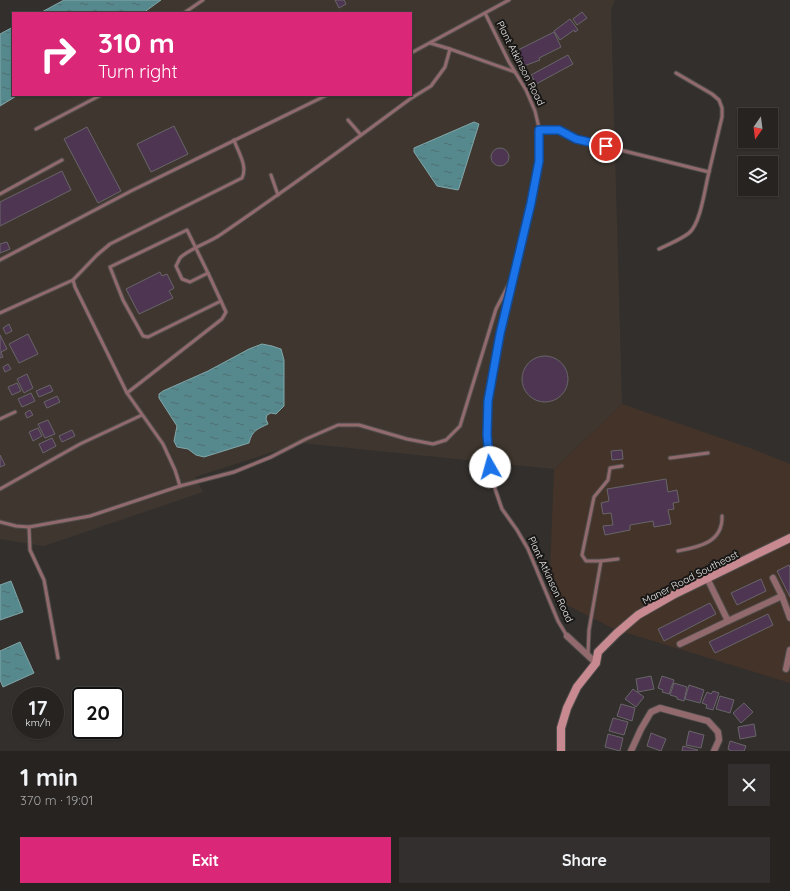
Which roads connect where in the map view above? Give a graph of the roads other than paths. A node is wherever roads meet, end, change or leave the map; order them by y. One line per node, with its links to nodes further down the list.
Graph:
1 (203, 0): 3 (lane)
2 (509, 0): 4 (lane)
3 (185, 12)
4 (485, 13): 5 (lane); 8 (lane, Plant Atkinson Road)
5 (429, 43): 6 (lane); 7 (lane)
6 (450, 49): 8 (lane); 15 (lane)
7 (412, 52)
8 (515, 72): 14 (lane, Plant Atkinson Road)
9 (676, 72): 18 (lane)
10 (99, 96): 13 (lane)
11 (324, 96): 16 (lane)
12 (348, 120): 15 (lane)
13 (36, 129)
14 (539, 130): 18 (lane); 26 (lane, Plant Atkinson Road)
15 (361, 135): 21 (lane)
16 (234, 140): 24 (lane); 27 (lane)
17 (62, 160): 20 (lane)
18 (709, 172): 23 (lane)
19 (271, 175): 21 (lane)
20 (0, 194)
21 (278, 195): 22 (lane)
22 (196, 248): 25 (lane); 25 (lane); 28 (lane)
23 (659, 249)
24 (0, 260)
25 (208, 273): 28 (lane)
26 (515, 273): 37 (lane); 51 (lane, Plant Atkinson Road)
27 (73, 280): 29 (lane); 30 (lane)
28 (221, 301): 30 (lane)
29 (0, 313)
30 (127, 393): 32 (lane)
31 (14, 412): 33 (lane)
32 (142, 415): 37 (lane); 38 (lane)
33 (0, 419)
34 (708, 453): 35 (lane)
35 (670, 458)
36 (622, 466): 45 (lane)
37 (180, 486): 41 (lane)
38 (0, 489)
39 (722, 516): 43 (lane)
40 (0, 522): 41 (lane)
41 (29, 527): 55 (lane)
42 (790, 538): 46 (street, Maner Road Southeast)
43 (678, 551)
44 (618, 559): 45 (lane)
45 (601, 561): 54 (lane)
46 (707, 578): 50 (street); 56 (street, Maner Road Southeast)
47 (773, 578): 48 (street)
48 (782, 596): 49 (street); 50 (street)
49 (790, 618)
50 (728, 621): 52 (street)
51 (567, 636): 54 (street, Plant Atkinson Road)
52 (680, 644)
53 (790, 650): 57 (street)
54 (588, 656): 56 (street, Plant Atkinson Road)
55 (58, 658)
56 (596, 663): 58 (street, Maner Road Southeast)
57 (786, 670)
58 (561, 751)
59 (631, 751): 60 (street)
60 (714, 751)

